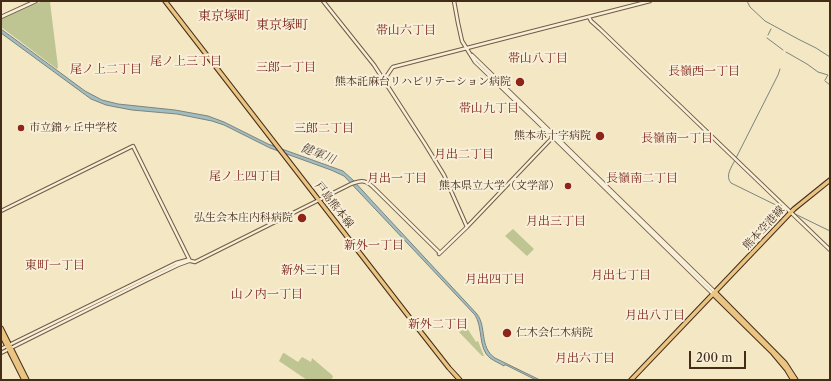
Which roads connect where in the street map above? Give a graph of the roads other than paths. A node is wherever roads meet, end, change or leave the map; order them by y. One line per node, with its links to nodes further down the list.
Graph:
1 (36, 1): 6 (street)
2 (165, 1): 12 (main road, 戸島熊本線)
3 (323, 1): 9 (street)
4 (454, 1): 8 (street)
5 (650, 1): 7 (street)
6 (1, 17)
7 (589, 17): 8 (street); 14 (street)
8 (466, 48): 9 (street); 10 (street); 20 (street)
9 (384, 80): 15 (street)
10 (553, 137): 15 (street); 20 (street)
11 (830, 180): 14 (main road, 熊本空港線)
12 (318, 200): 15 (street); 18 (street); 27 (main road, 戸島熊本線)
13 (1, 212): 17 (street)
14 (791, 212): 16 (street); 20 (main road, 熊本空港線)
15 (467, 227)
16 (830, 250)
17 (186, 254): 18 (street); 19 (street)
18 (190, 261): 19 (street); 23 (street)
19 (176, 263): 23 (street)
20 (714, 293): 28 (main road, 熊本空港線); 29 (main road)
21 (1, 328): 23 (main road)
22 (1, 334): 23 (main road)
23 (9, 347): 24 (street); 25 (street); 26 (main road)
24 (1, 349)
25 (1, 353)
26 (25, 380)
27 (460, 380)
28 (631, 380)
29 (794, 380)

